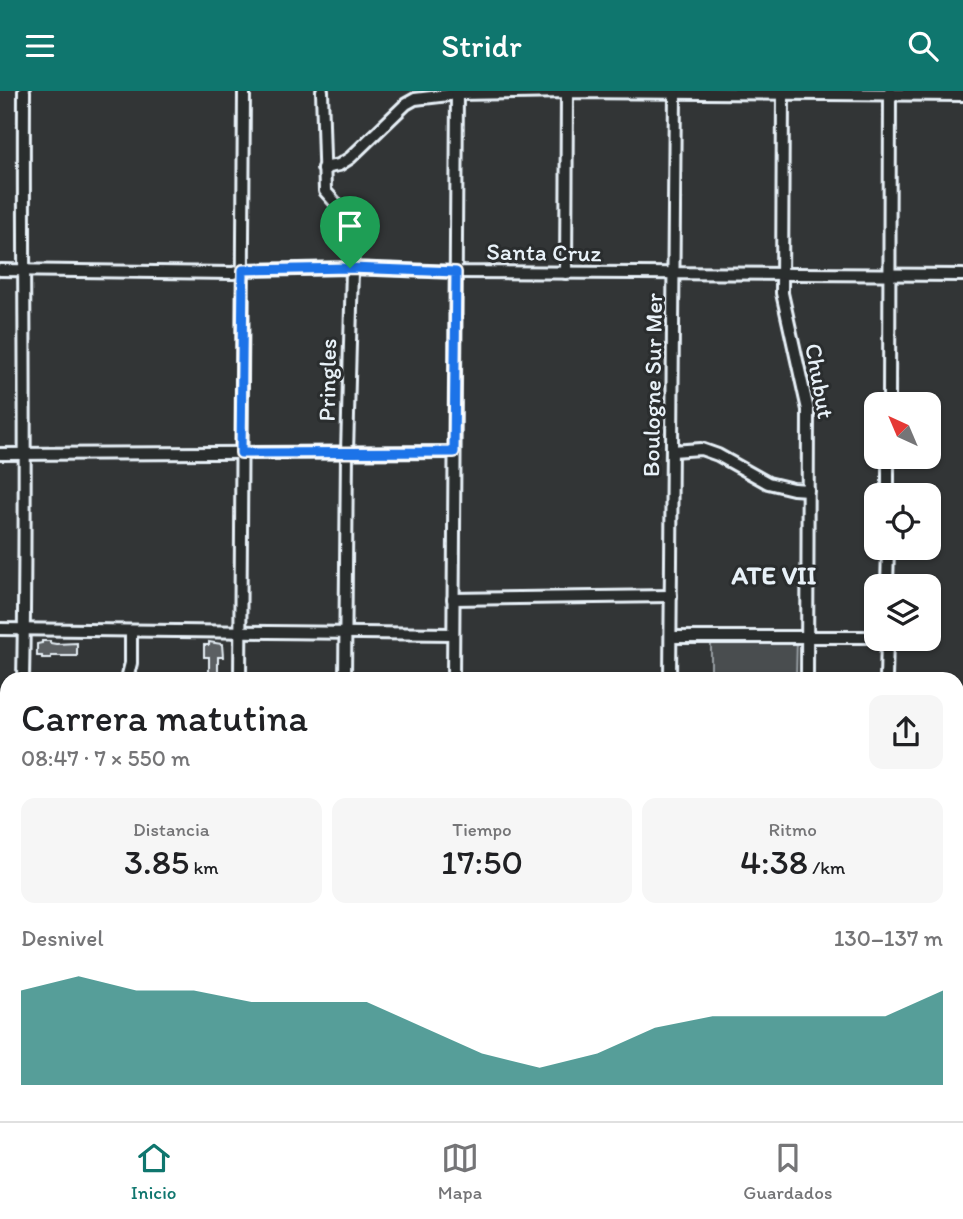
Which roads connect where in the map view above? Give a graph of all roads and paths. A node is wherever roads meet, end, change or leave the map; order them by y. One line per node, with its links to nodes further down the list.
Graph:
1 (24, 91): 13 (street)
2 (244, 91): 14 (street)
3 (321, 91): 10 (street, Pringles)
4 (567, 91): 5 (street); 6 (street); 16 (street)
5 (457, 92): 10 (street); 15 (street)
6 (675, 92): 7 (street); 17 (street, Boulogne Sur Mer)
7 (783, 92): 8 (street); 18 (street, Chubut)
8 (890, 93): 9 (street); 19 (street)
9 (963, 95)
10 (323, 168): 11 (street, Pringles)
11 (350, 268): 14 (street, Santa Cruz); 15 (street, Santa Cruz); 23 (street, Pringles)
12 (0, 270): 13 (street, Santa Cruz)
13 (23, 270): 14 (street, Santa Cruz); 27 (street)
14 (243, 270): 25 (street)
15 (456, 272): 16 (street, Santa Cruz); 24 (street)
16 (566, 273): 17 (street, Santa Cruz)
17 (674, 274): 18 (street, Santa Cruz); 22 (street, Boulogne Sur Mer)
18 (783, 275): 19 (street, Santa Cruz); 28 (street, Chubut)
19 (890, 275): 20 (street, Santa Cruz); 21 (street)
20 (963, 275)
21 (889, 392)
22 (672, 451): 28 (street); 29 (street, Boulogne Sur Mer)
23 (347, 452): 24 (street); 25 (street); 35 (street, Pringles)
24 (454, 452): 30 (street)
25 (241, 453): 27 (street); 33 (street)
26 (0, 454): 27 (street)
27 (26, 456): 32 (street)
28 (808, 490): 38 (street, Chubut)
29 (671, 596): 30 (street); 37 (street, Boulogne Sur Mer)
30 (453, 599): 36 (street)
31 (0, 629): 32 (street)
32 (24, 629): 34 (street); 41 (street)
33 (239, 631): 34 (street); 35 (street); 43 (street)
34 (131, 632): 42 (street)
35 (346, 632): 36 (street); 44 (street, Pringles)
36 (453, 633): 45 (street)
37 (671, 637): 38 (street); 46 (street, Boulogne Sur Mer)
38 (808, 637): 39 (street); 47 (street, Chubut)
39 (864, 637)
40 (887, 651): 48 (street)
41 (23, 672)
42 (129, 672)
43 (240, 672)
44 (345, 672)
45 (453, 672)
46 (670, 672)
47 (807, 672)
48 (886, 672)

